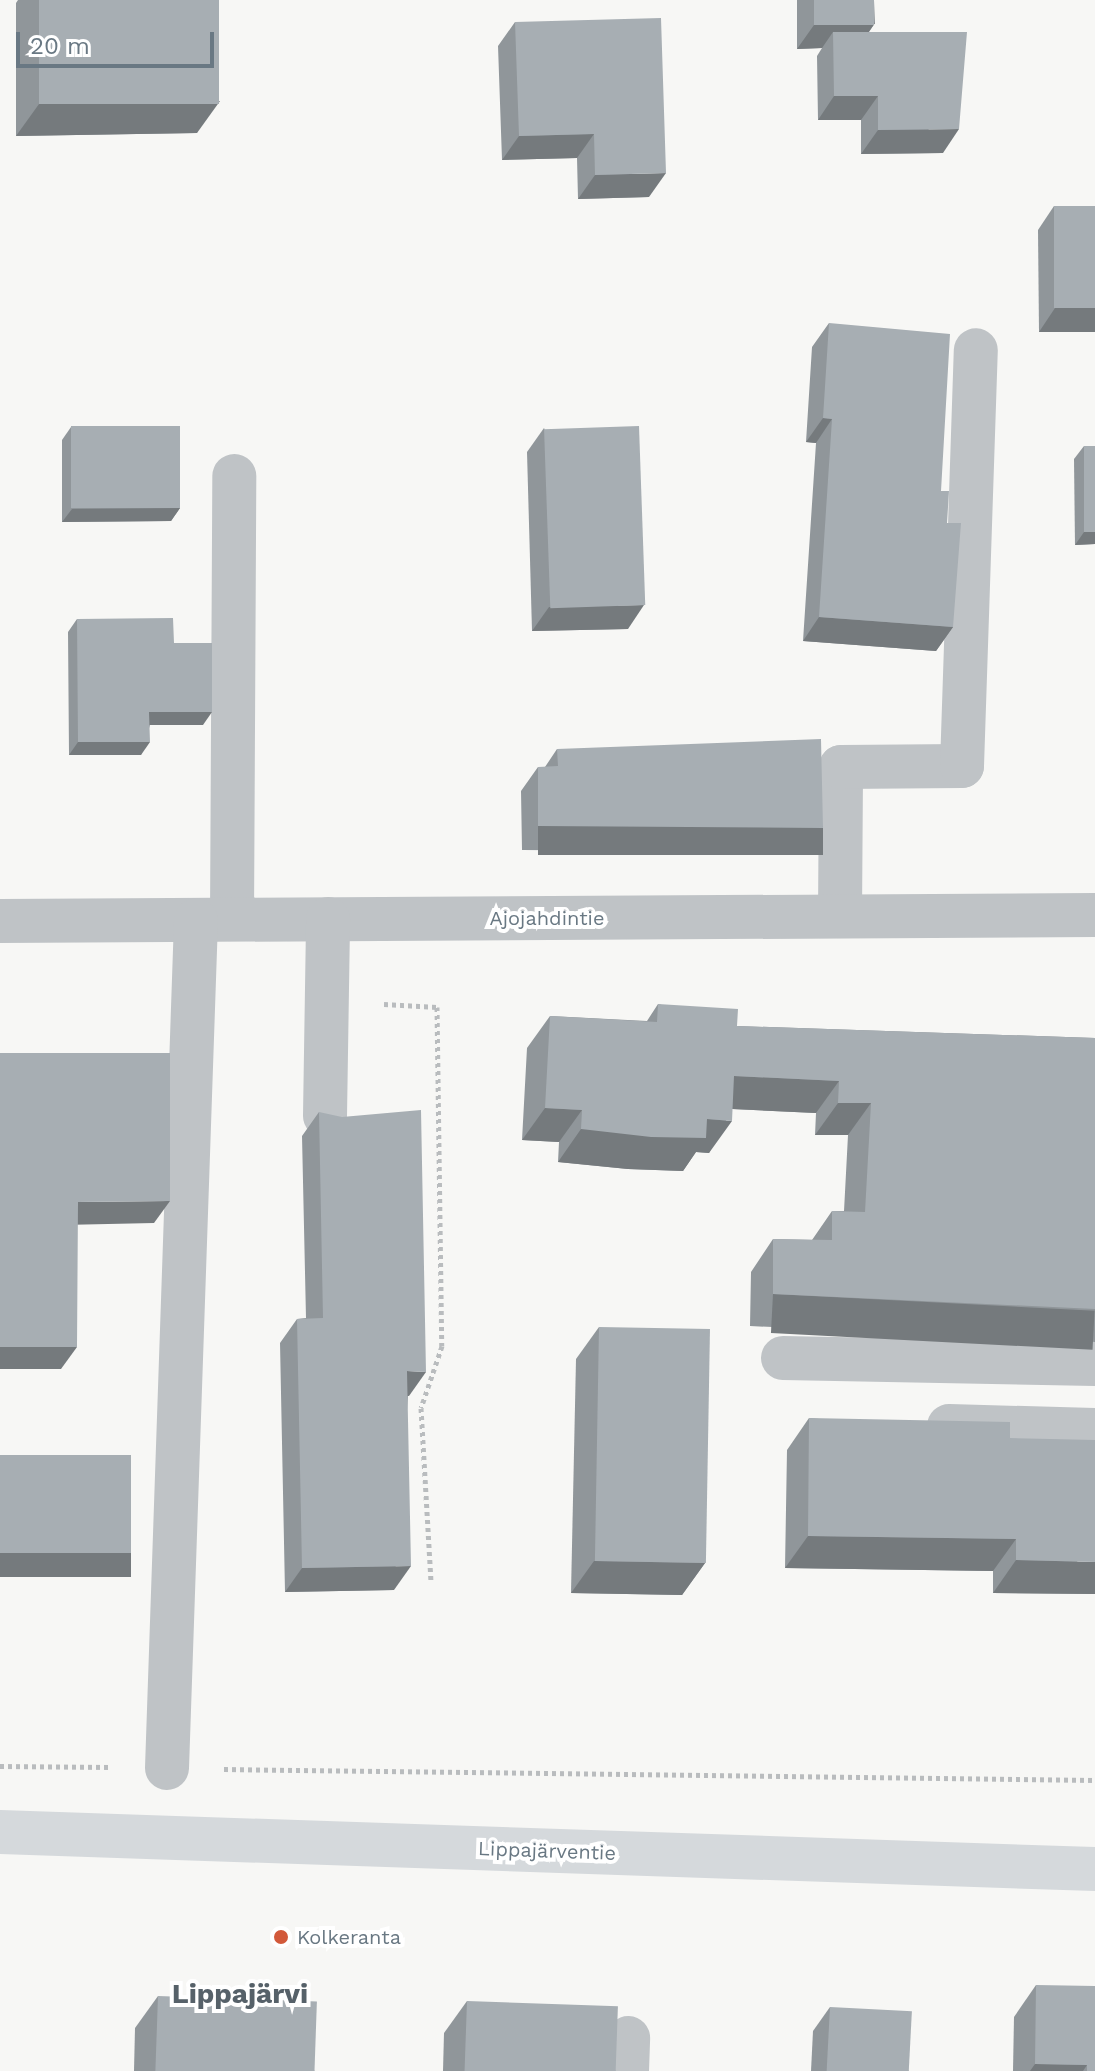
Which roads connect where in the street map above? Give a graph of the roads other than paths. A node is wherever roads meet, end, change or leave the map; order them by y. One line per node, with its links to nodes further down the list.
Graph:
1 (976, 350): 4 (street)
2 (234, 476): 6 (street)
3 (1095, 915): 4 (street, Ajojahdintie)
4 (840, 916): 5 (street, Ajojahdintie)
5 (328, 919): 6 (street, Ajojahdintie); 8 (street)
6 (214, 920): 7 (street, Ajojahdintie); 13 (street)
7 (0, 921)
8 (325, 1116)
9 (783, 1358): 10 (street)
10 (1095, 1364)
11 (904, 1425): 12 (street)
12 (1095, 1430)
13 (167, 1768)
14 (0, 1832): 15 (main road, Lippajärventie)
15 (1095, 1869)

